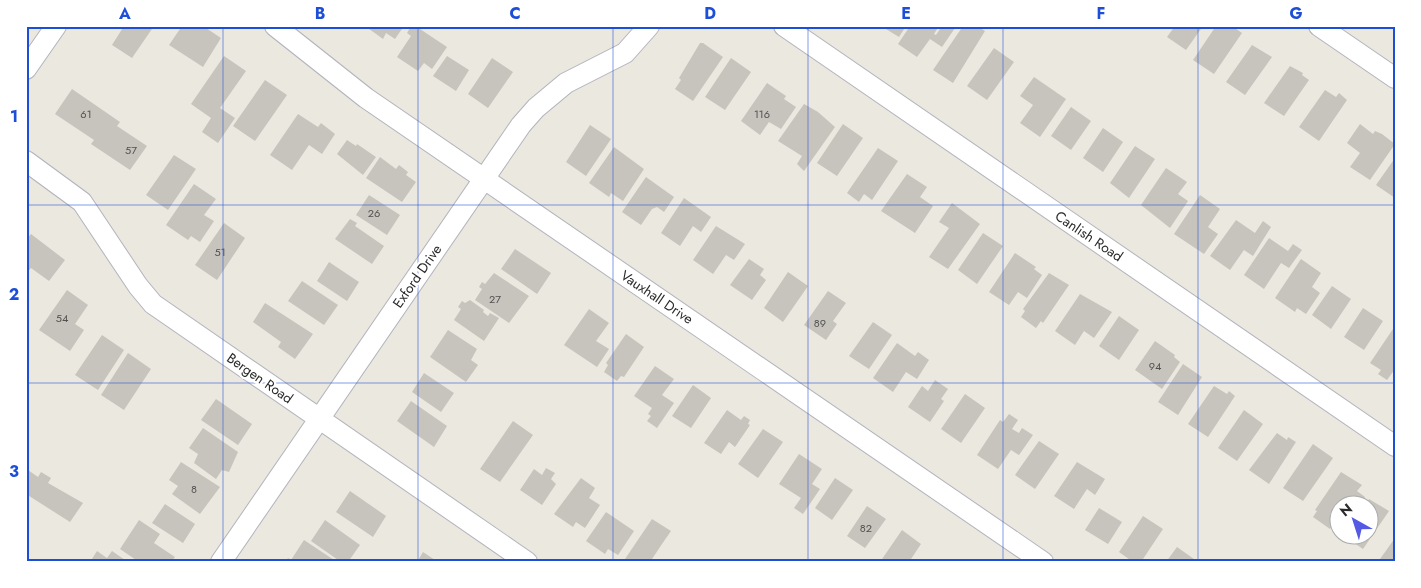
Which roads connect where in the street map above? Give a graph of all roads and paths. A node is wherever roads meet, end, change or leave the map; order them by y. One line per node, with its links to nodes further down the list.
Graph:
1 (56, 26): 6 (street)
2 (275, 26): 9 (street, Vauxhall Drive)
3 (649, 26): 9 (street, Exford Drive)
4 (784, 26): 11 (street, Canlish Road)
5 (1319, 26): 7 (street)
6 (26, 69)
7 (1394, 76)
8 (26, 161): 10 (street, Bergen Road)
9 (484, 178): 10 (street, Exford Drive); 14 (street, Vauxhall Drive)
10 (319, 418): 12 (street, Exford Drive); 13 (street, Bergen Road)
11 (1395, 446)
12 (221, 562)
13 (527, 562)
14 (1043, 562)

